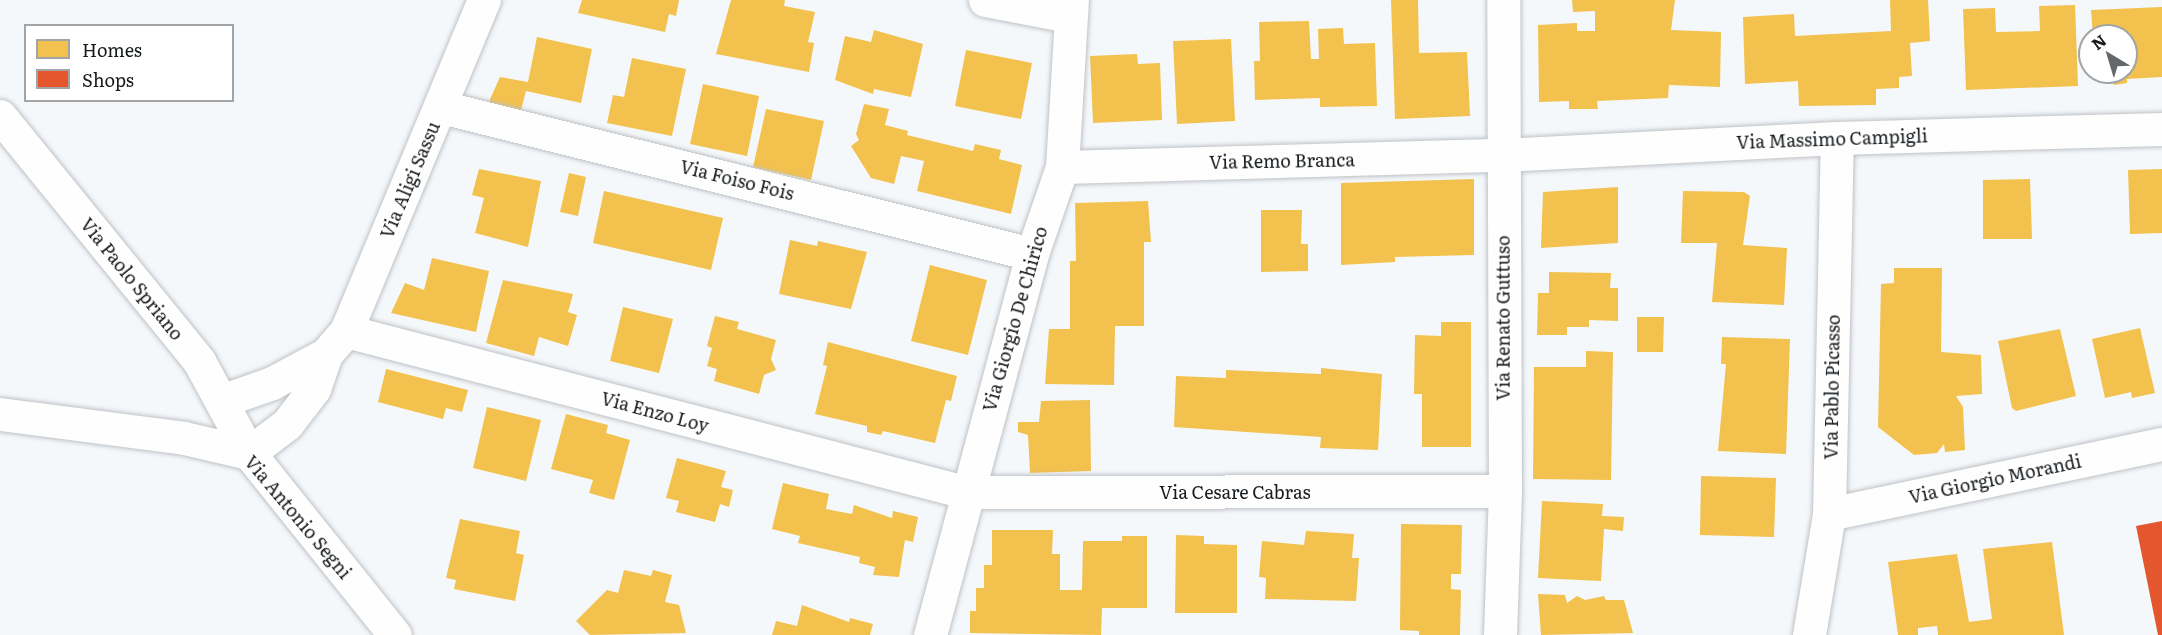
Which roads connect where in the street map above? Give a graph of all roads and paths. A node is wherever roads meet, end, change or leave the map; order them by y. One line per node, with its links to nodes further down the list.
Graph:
1 (484, 0): 5 (street, Via Aligi Sassu)
2 (985, 0): 4 (street)
3 (1503, 0): 9 (street, Via Renato Guttuso)
4 (1070, 8): 10 (street, Via Giorgio De Chirico)
5 (441, 107): 11 (street, Via Foiso Fois); 12 (street, Via Aligi Sassu)
6 (0, 116): 13 (street, Via Paolo Spriano)
7 (2162, 129): 8 (street, Via Massimo Campigli)
8 (1838, 138): 9 (street, Via Massimo Campigli); 19 (street, Via Pablo Picasso)
9 (1502, 155): 10 (street, Via Remo Branca); 17 (street, Via Renato Guttuso)
10 (1062, 167): 11 (street, Via Giorgio De Chirico)
11 (1032, 254): 18 (street, Via Giorgio De Chirico)
12 (336, 342): 13 (street); 16 (street, Via Aligi Sassu); 18 (street, Via Enzo Loy)
13 (221, 401): 16 (street, Via Paolo Spriano)
14 (0, 414): 16 (street, Via Antonio Segni)
15 (2162, 444): 19 (street, Via Giorgio Morandi)
16 (249, 453): 20 (street, Via Antonio Segni)
17 (1505, 491): 18 (street, Via Cesare Cabras); 22 (street, Via Renato Guttuso)
18 (965, 492): 21 (street, Via Giorgio De Chirico)
19 (1829, 514): 23 (street, Via Pablo Picasso)
20 (395, 635)
21 (930, 635)
22 (1500, 635)
23 (1809, 635)

